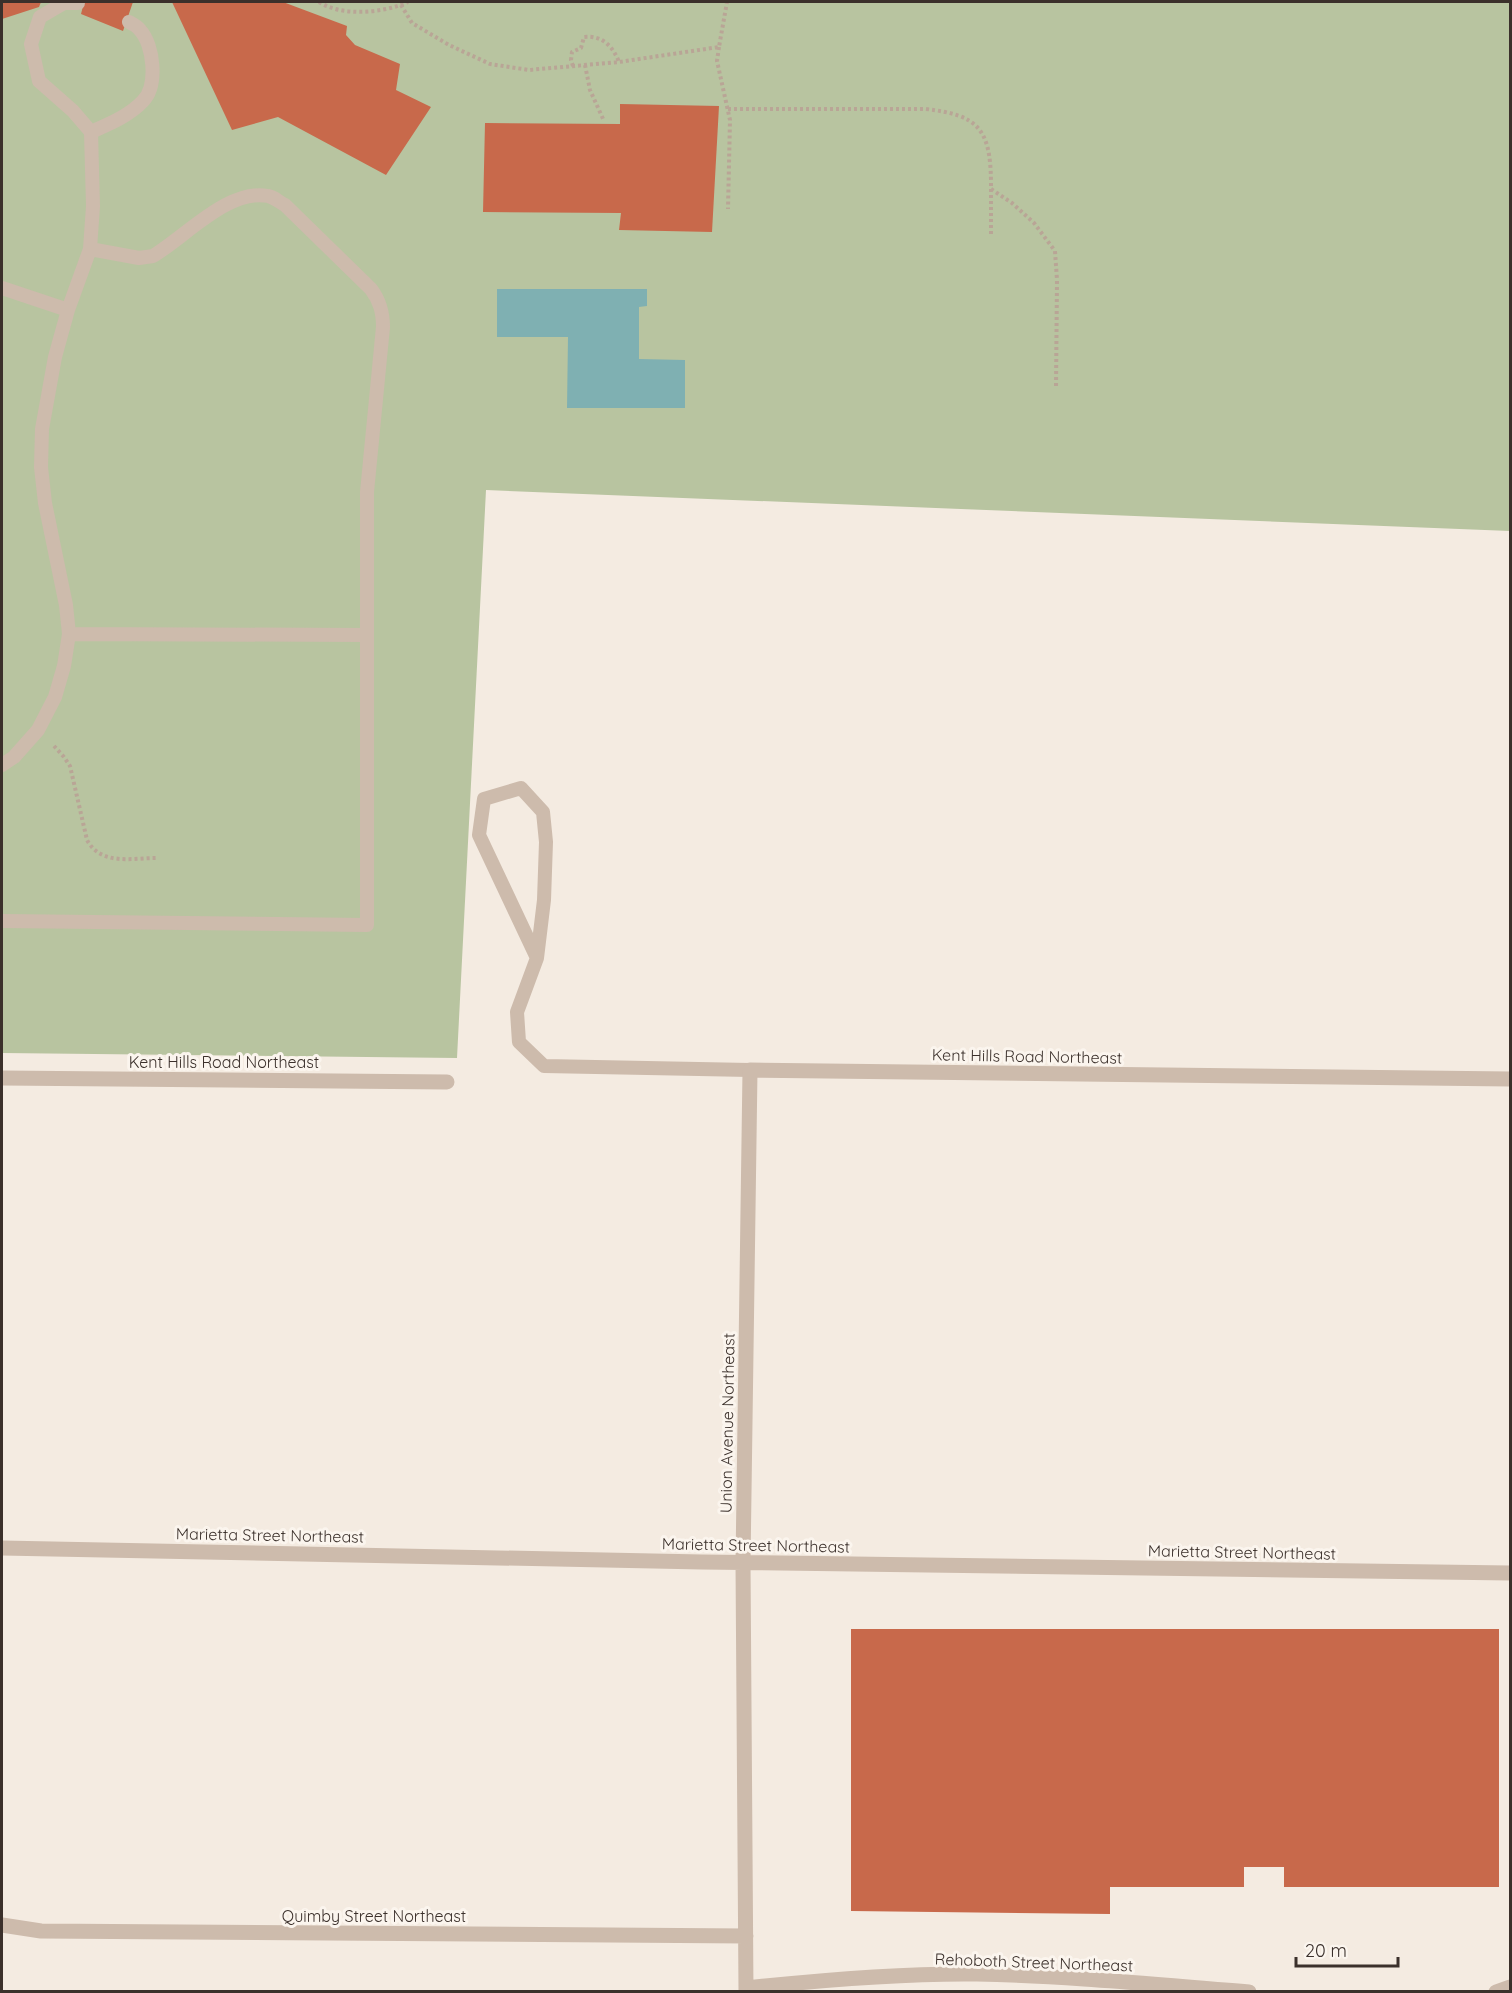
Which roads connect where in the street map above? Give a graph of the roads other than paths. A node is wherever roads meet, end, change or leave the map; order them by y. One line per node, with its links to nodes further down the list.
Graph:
1 (78, 3): 3 (lane)
2 (129, 22): 3 (lane)
3 (90, 132): 4 (lane)
4 (90, 249): 6 (lane); 8 (lane)
5 (2, 288): 6 (lane)
6 (68, 310): 7 (lane)
7 (69, 634): 8 (lane); 9 (lane)
8 (367, 635): 10 (lane)
9 (2, 765)
10 (2, 921)
11 (537, 958): 11 (lane); 12 (lane, Kent Hills Road Northeast)
12 (750, 1070): 14 (street, Kent Hills Road Northeast); 17 (street, Union Avenue Northeast)
13 (2, 1078): 15 (street, Kent Hills Road Northeast)
14 (1510, 1079)
15 (447, 1082)
16 (2, 1548): 17 (street, Marietta Street Northeast)
17 (742, 1563): 18 (street, Marietta Street Northeast); 20 (street, Union Avenue Northeast)
18 (1510, 1573)
19 (2, 1925): 20 (street, Quimby Street Northeast)
20 (746, 1936): 22 (street, Union Avenue Northeast)
21 (1510, 1986): 24 (street)
22 (746, 1990): 23 (street, Rehoboth Street Northeast)
23 (1249, 1992)
24 (1496, 1992)

